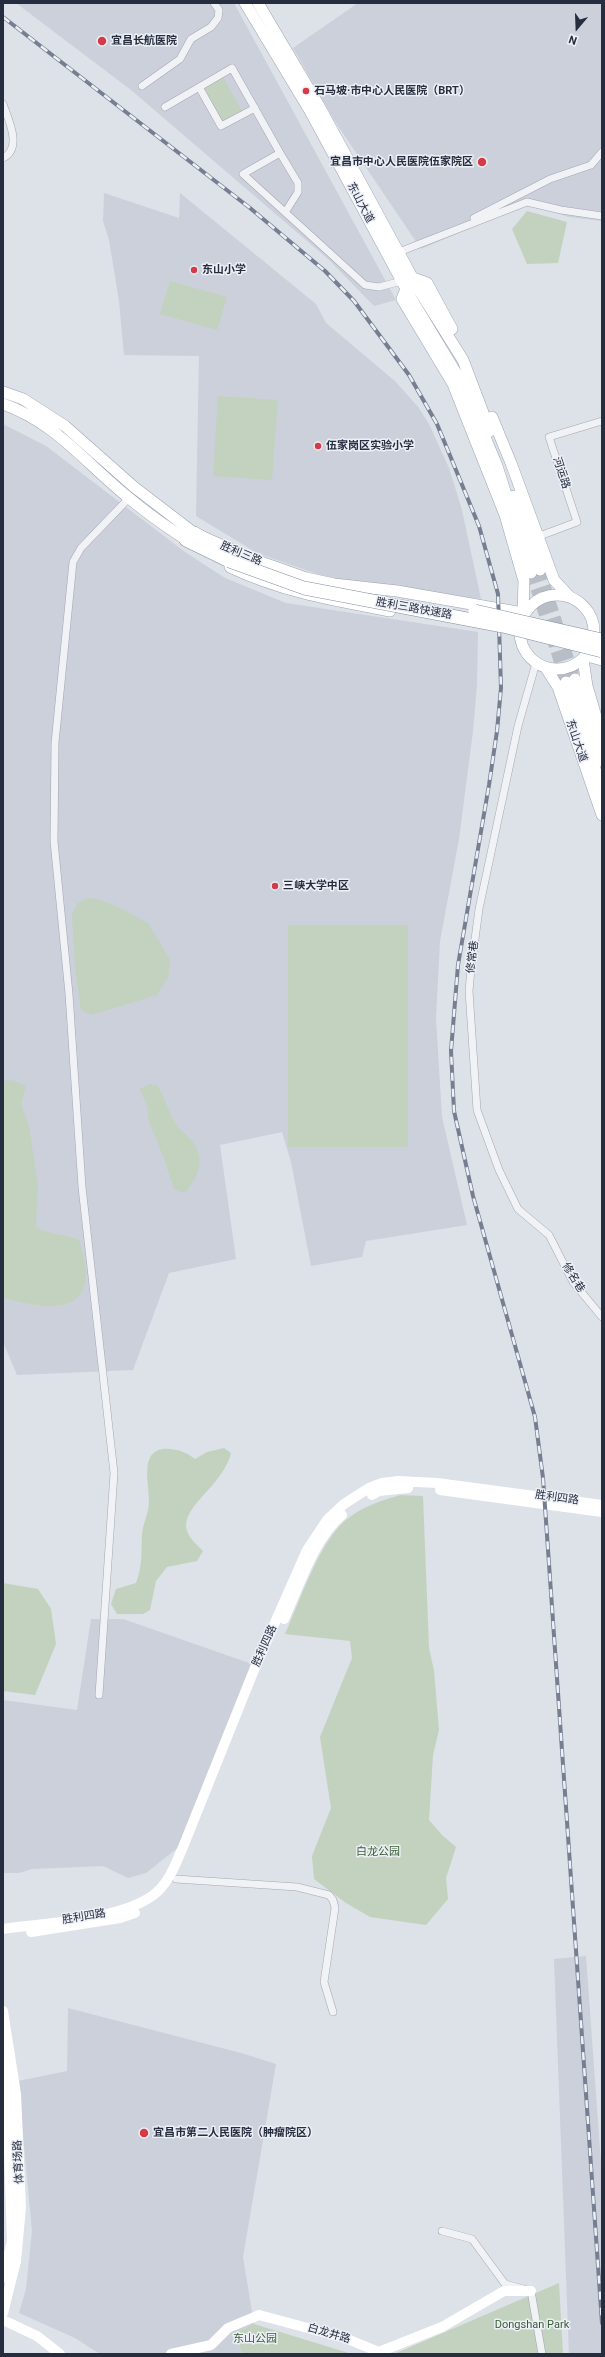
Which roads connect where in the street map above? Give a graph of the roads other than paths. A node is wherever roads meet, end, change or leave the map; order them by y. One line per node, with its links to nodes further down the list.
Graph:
1 (214, 3): 4 (street)
2 (245, 3): 16 (main road, 东山大道)
3 (258, 3): 15 (main road, 东山大道)
4 (142, 86)
5 (199, 87): 7 (street); 8 (street); 8 (street)
6 (3, 104): 11 (street)
7 (165, 106)
8 (255, 108): 10 (street)
9 (602, 152): 14 (street)
10 (280, 153): 12 (street); 12 (street)
11 (3, 158)
12 (286, 211): 16 (street)
13 (602, 216): 14 (street)
14 (449, 231): 15 (street)
15 (399, 252): 16 (main road, 东山大道)
16 (407, 283): 16 (main road, 东山大道); 22 (main road); 25 (main road)
17 (3, 392): 21 (main road, 胜利三路)
18 (3, 404): 20 (main road, 胜利三路)
19 (602, 421): 22 (street, 河运路)
20 (128, 498): 21 (main road, 胜利三路); 42 (street)
21 (190, 536): 23 (highway); 25 (main road, 胜利三路); 26 (main road, 胜利三路)
22 (537, 537): 24 (main road)
23 (230, 558): 27 (highway, 胜利三路快速路, bridge); 28 (highway, 胜利三路快速路, bridge)
24 (570, 597): 25 (main road); 27 (main road)
25 (523, 613): 26 (main road)
26 (519, 635): 31 (main road)
27 (600, 635): 29 (main road)
28 (602, 651)
29 (585, 658): 30 (main road); 32 (main road); 34 (main road)
30 (602, 660)
31 (536, 663): 32 (main road); 38 (street, 修常巷)
32 (546, 668): 37 (main road, 东山大道)
33 (602, 718): 34 (main road)
34 (602, 735)
35 (602, 762): 36 (main road)
36 (602, 790)
37 (602, 815)
38 (549, 1235): 39 (street, 修名巷)
39 (602, 1317)
40 (602, 1505): 44 (main road, 胜利四路)
41 (602, 1512): 43 (main road, 胜利四路)
42 (99, 1695)
43 (176, 1879): 45 (main road, 胜利四路); 47 (street)
44 (3, 1929)
45 (3, 1936)
46 (3, 2011): 49 (main road, 体育场路)
47 (333, 2012)
48 (3, 2056): 49 (main road, 体育场路)
49 (12, 2191): 51 (main road, 体育场路); 53 (main road, 体育场路)
50 (442, 2231): 52 (street)
51 (3, 2278)
52 (531, 2291): 56 (main road, 白龙井路); 57 (street)
53 (3, 2313)
54 (3, 2320): 55 (main road)
55 (60, 2354)
56 (171, 2354)
57 (542, 2354)

